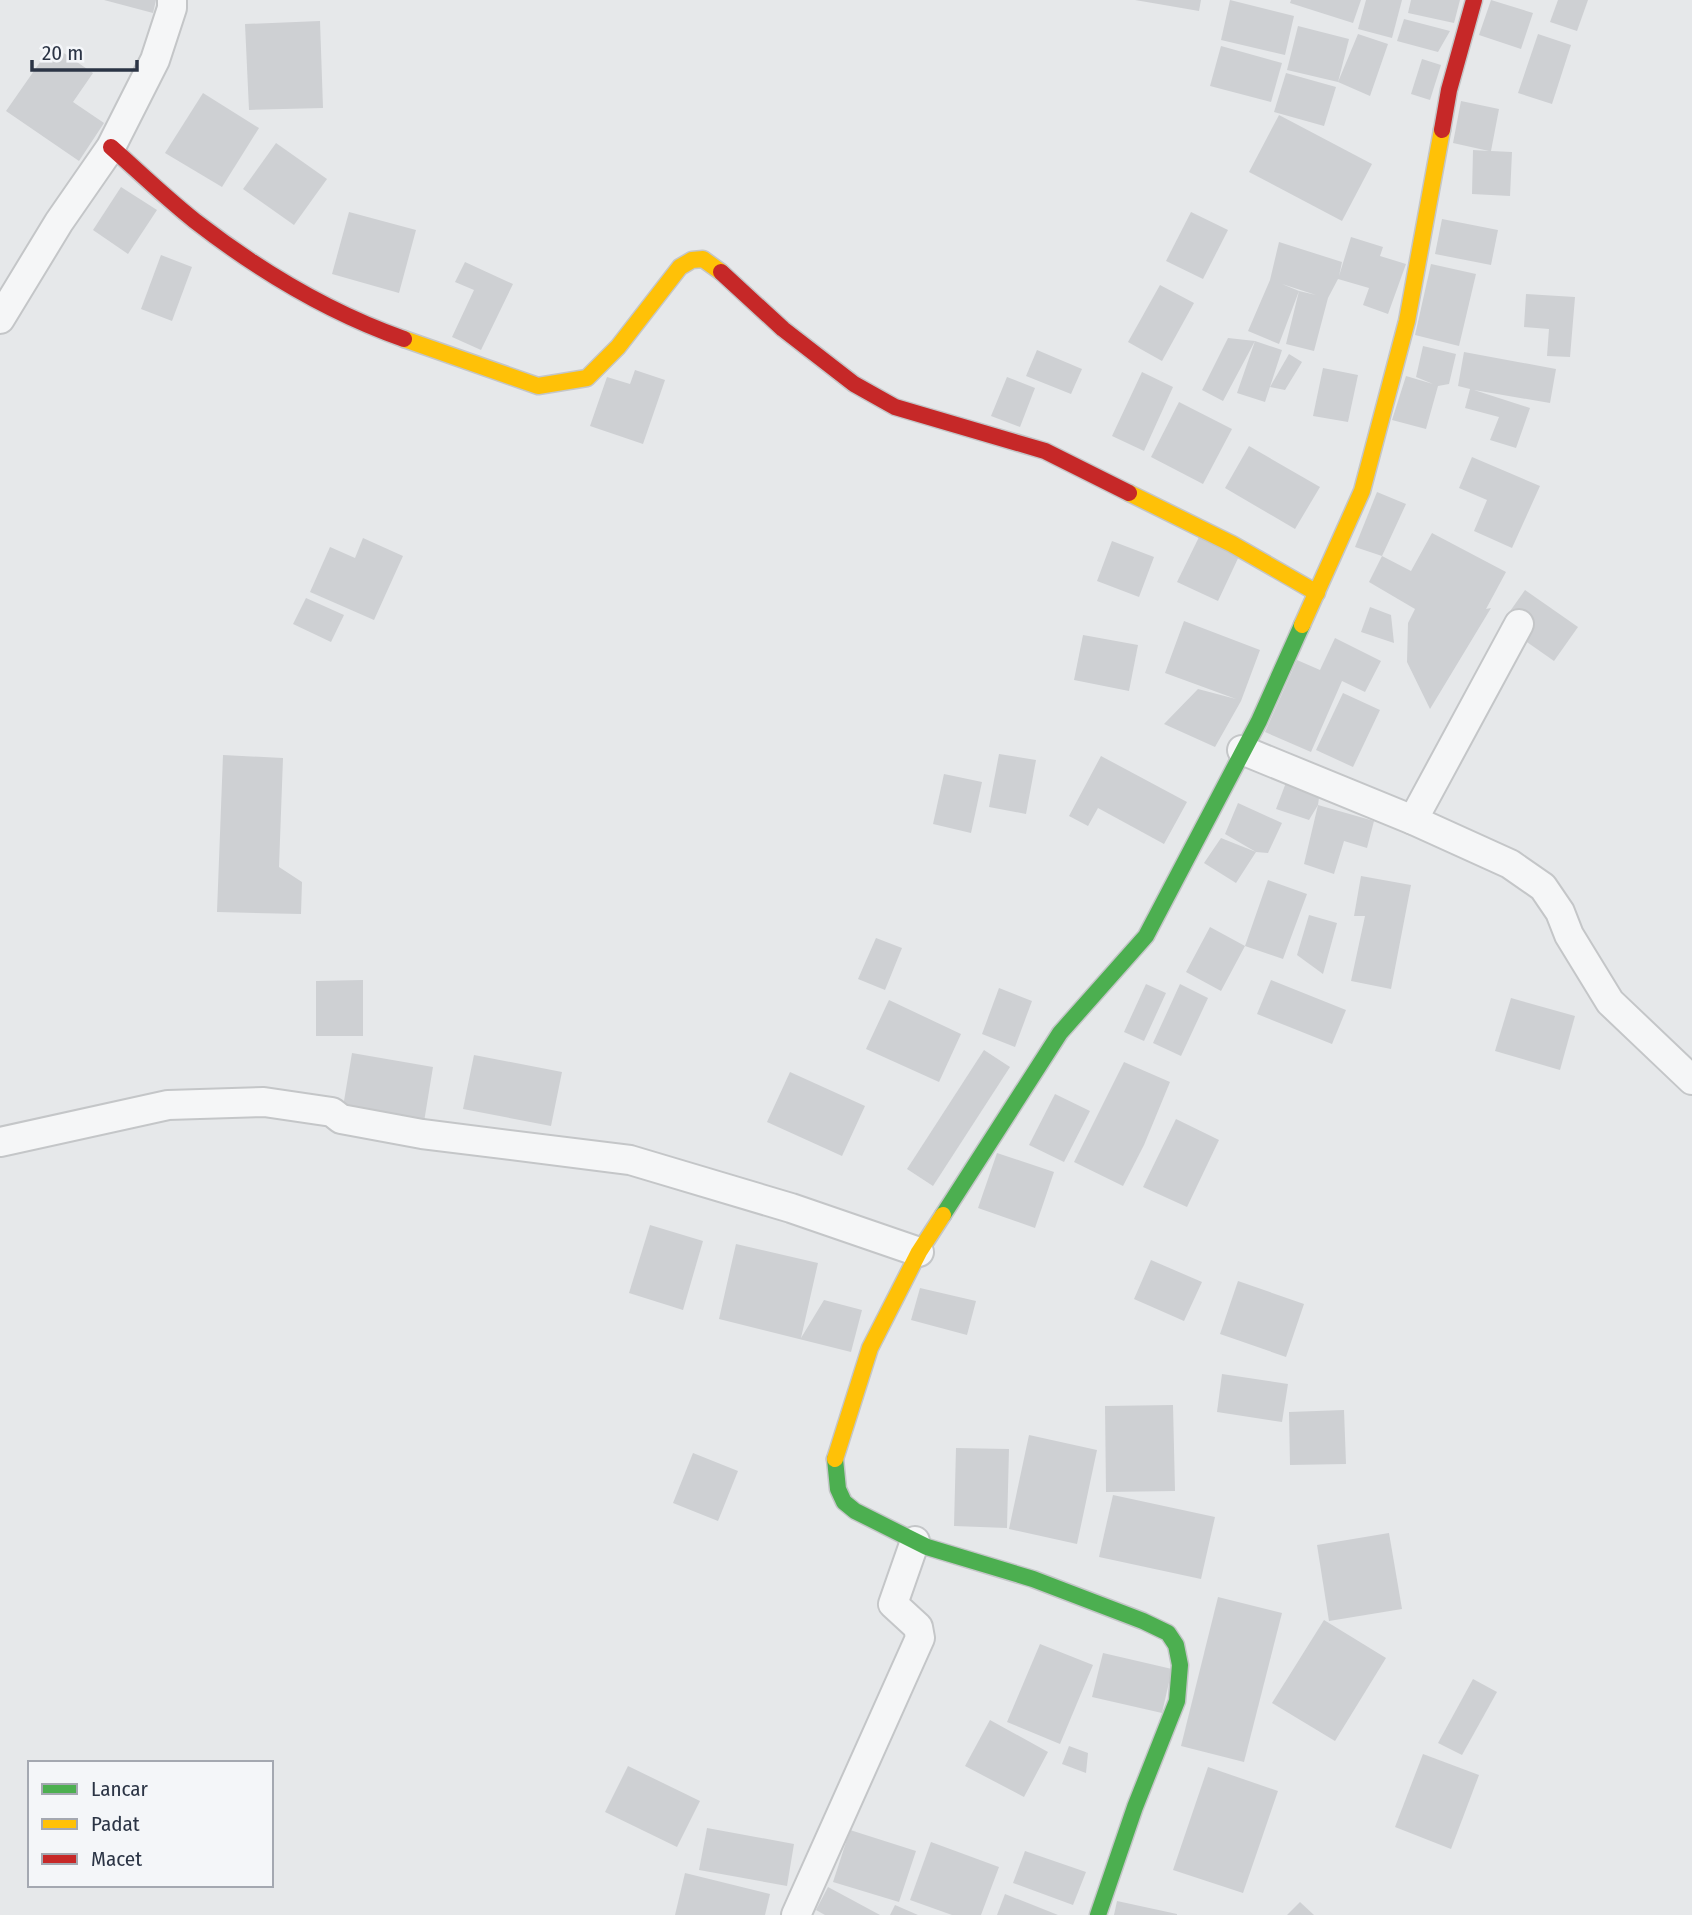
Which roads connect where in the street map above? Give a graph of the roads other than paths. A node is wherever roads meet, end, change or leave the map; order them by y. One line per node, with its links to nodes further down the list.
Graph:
1 (172, 0): 3 (street)
2 (1474, 0): 5 (street)
3 (111, 147): 4 (street); 5 (street)
4 (0, 319)
5 (1317, 593): 7 (street)
6 (1519, 624): 8 (street)
7 (1242, 750): 8 (street); 11 (street)
8 (1413, 820): 9 (street)
9 (1692, 1080)
10 (0, 1142): 11 (street)
11 (919, 1252): 12 (street)
12 (915, 1541): 13 (street); 14 (street)
13 (796, 1915)
14 (1098, 1915)

